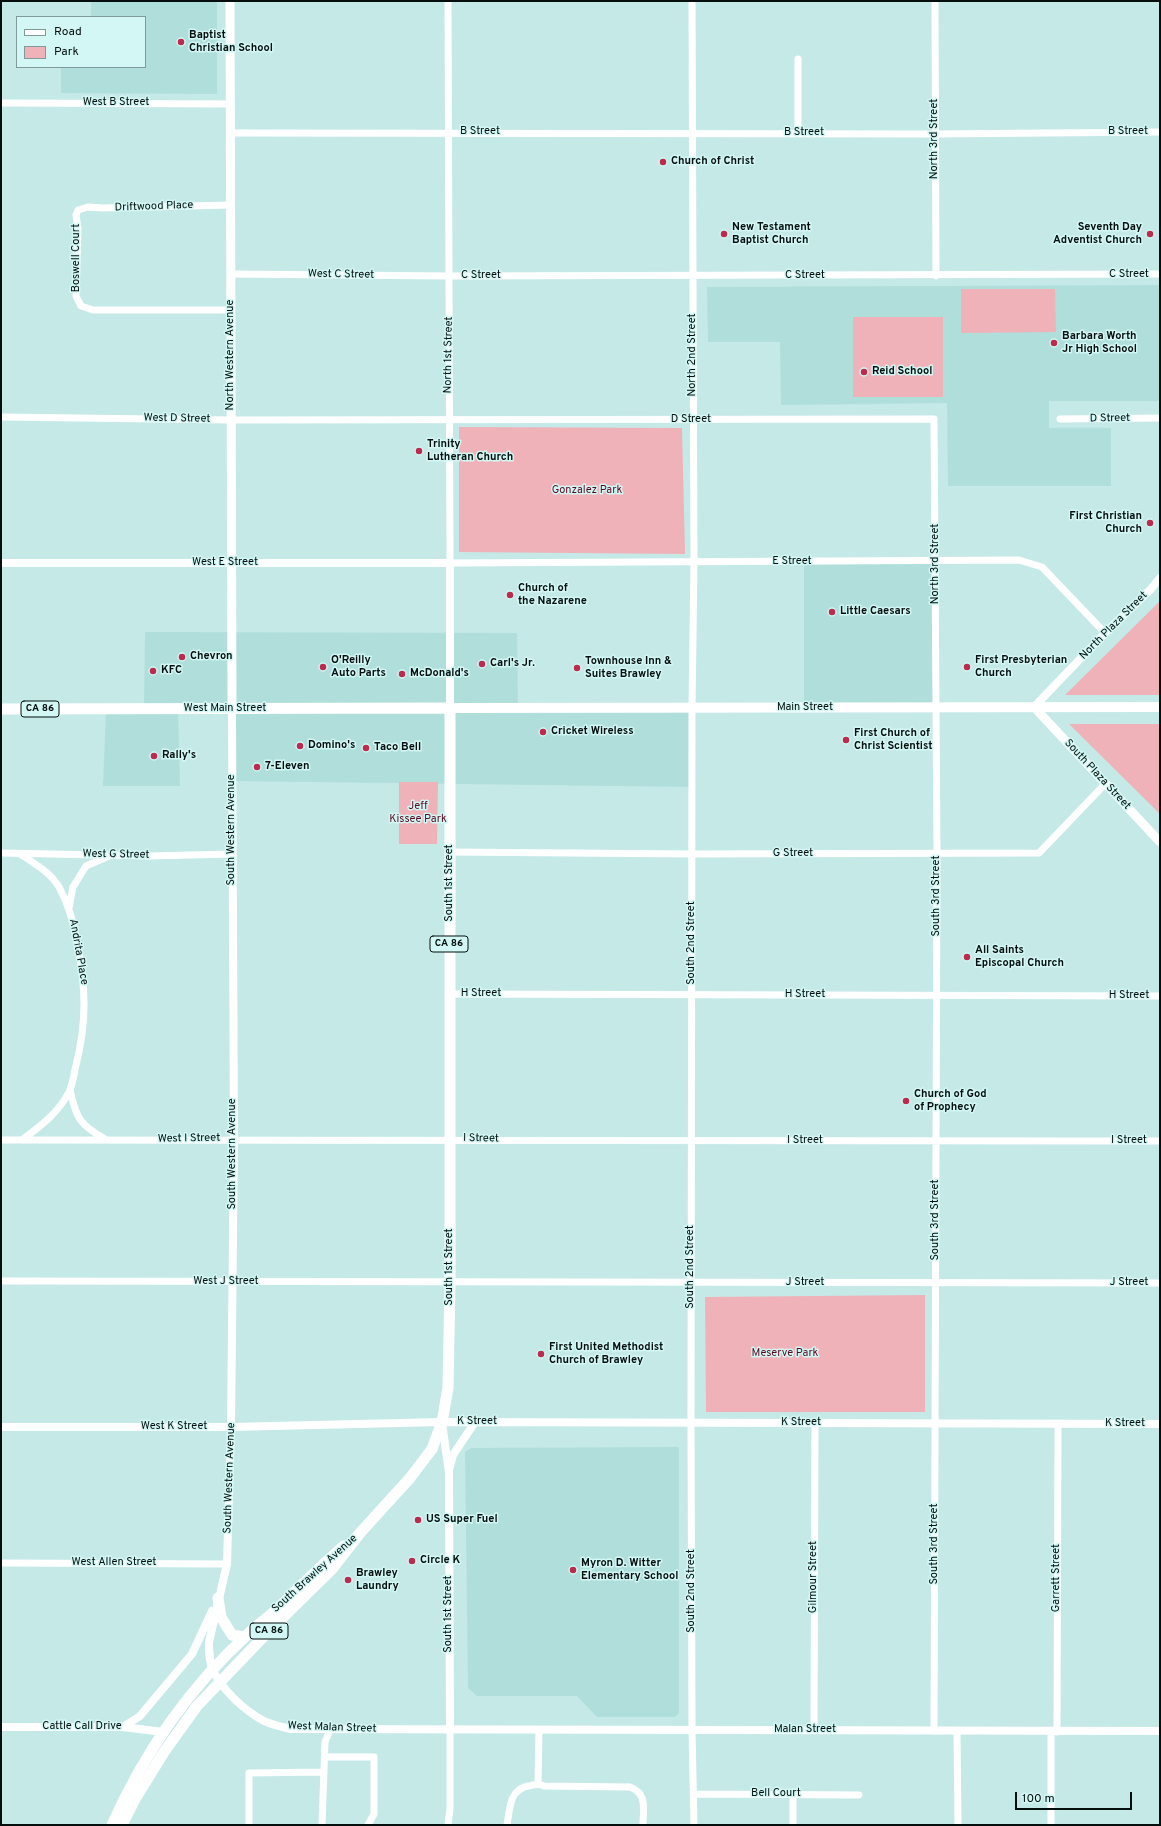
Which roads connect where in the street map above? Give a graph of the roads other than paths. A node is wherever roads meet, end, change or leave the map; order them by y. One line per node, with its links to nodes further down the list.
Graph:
1 (230, 1): 7 (main road, North Western Avenue)
2 (448, 1): 8 (street, North 1st Street)
3 (692, 1): 11 (street, North 2nd Street)
4 (935, 1): 13 (street, North 3rd Street)
5 (798, 59): 12 (street)
6 (1, 103): 7 (street, West B Street)
7 (231, 104): 10 (main road, North Western Avenue)
8 (449, 132): 10 (street); 11 (street, B Street); 18 (street, North 1st Street)
9 (1160, 132): 13 (street, B Street)
10 (231, 133): 14 (main road, North Western Avenue)
11 (692, 133): 12 (street, B Street); 19 (street, North 2nd Street)
12 (798, 133): 13 (street, B Street)
13 (934, 134): 20 (street, North 3rd Street)
14 (231, 205): 15 (street, Driftwood Place); 16 (main road, North Western Avenue)
15 (78, 210): 21 (street, Boswell Court)
16 (231, 274): 18 (street, West C Street); 21 (main road, North Western Avenue)
17 (1160, 274): 20 (street, C Street)
18 (450, 276): 19 (street, C Street); 26 (street, North 1st Street)
19 (693, 276): 20 (street, C Street); 27 (street, North 2nd Street)
20 (936, 276)
21 (231, 310): 25 (main road, North Western Avenue)
22 (1, 417): 25 (street, West D Street)
23 (1160, 418): 24 (street, D Street)
24 (1060, 419)
25 (230, 420): 26 (street, West D Street); 32 (main road, North Western Avenue)
26 (448, 420): 27 (street, D Street); 33 (street, North 1st Street)
27 (693, 420): 28 (street, D Street); 30 (street, North 2nd Street)
28 (934, 420): 29 (street, North 3rd Street)
29 (936, 561): 30 (street, E Street); 37 (street, E Street); 42 (street, North 3rd Street)
30 (694, 562): 33 (street, E Street); 41 (street, North 2nd Street)
31 (1, 563): 32 (street, West E Street)
32 (232, 563): 33 (street, West E Street); 44 (main road, North Western Avenue)
33 (450, 563): 40 (street, North 1st Street)
34 (1160, 578): 36 (street, North Plaza Street)
35 (1160, 586): 36 (street)
36 (1151, 590): 37 (street, North Plaza Street)
37 (1105, 633): 38 (street, North Plaza Street)
38 (1034, 707): 39 (main road, Main Street); 42 (main road, Main Street); 45 (main road, South Plaza Street)
39 (1160, 707)
40 (450, 708): 41 (main road, Main Street); 44 (highway, West Main Street / CA 86); 47 (highway, South 1st Street / CA 86)
41 (692, 708): 42 (main road, Main Street); 51 (street, South 2nd Street)
42 (936, 708): 52 (street, South 3rd Street)
43 (1, 709): 44 (highway, West Main Street / CA 86)
44 (232, 709): 50 (street, South Western Avenue)
45 (1106, 783): 46 (main road, South Plaza Street); 52 (street, G Street)
46 (1160, 842)
47 (450, 852): 51 (street, G Street); 55 (highway, South 1st Street / CA 86)
48 (1, 854): 49 (street, West G Street)
49 (20, 854): 53 (street, West G Street); 54 (street, Andrita Place)
50 (232, 854): 53 (street, West G Street); 61 (street, South Western Avenue)
51 (692, 854): 52 (street, G Street); 56 (street, South 2nd Street)
52 (937, 854): 57 (street, South 3rd Street)
53 (111, 855): 54 (street, Andrita Place)
54 (69, 908): 59 (street, Andrita Place)
55 (449, 994): 56 (street, H Street); 62 (highway, South 1st Street / CA 86)
56 (692, 995): 57 (street, H Street); 67 (street, South 2nd Street)
57 (936, 995): 58 (street, H Street); 65 (street, South 3rd Street)
58 (1160, 996)
59 (70, 1090): 60 (street, Andrita Place); 64 (street, Andrita Place)
60 (23, 1139): 63 (street, West I Street); 64 (street, West I Street)
61 (234, 1139): 62 (street, West I Street); 64 (street, West I Street); 69 (street, South Western Avenue)
62 (450, 1139): 67 (street, I Street); 70 (highway, South 1st Street / CA 86)
63 (1, 1140)
64 (106, 1140)
65 (936, 1141): 66 (street, I Street); 67 (street, I Street); 72 (street, South 3rd Street)
66 (1160, 1141)
67 (692, 1142): 71 (street, South 2nd Street)
68 (1, 1281): 69 (street, West J Street)
69 (232, 1282): 70 (street, West J Street); 82 (street, South Western Avenue)
70 (450, 1282): 71 (street, J Street); 74 (highway, South 1st Street / CA 86)
71 (691, 1283): 72 (street, J Street); 76 (street, South 2nd Street)
72 (935, 1283): 73 (street, J Street); 78 (street, South 3rd Street)
73 (1160, 1283)
74 (442, 1422): 75 (street, K Street); 82 (street, West K Street); 83 (street, South 1st Street); 84 (highway, South Brawley Avenue / CA 86)
75 (475, 1422): 76 (street, K Street); 83 (street)
76 (691, 1423): 77 (street, K Street); 96 (street, South 2nd Street)
77 (815, 1423): 78 (street, K Street); 97 (street, Gilmour Street)
78 (936, 1424): 79 (street, K Street); 98 (street, South 3rd Street)
79 (1058, 1424): 80 (street, K Street); 102 (street, Garrett Street)
80 (1160, 1424)
81 (1, 1427): 82 (street, West K Street)
82 (231, 1427): 86 (street, South Western Avenue)
83 (449, 1473): 94 (street, South 1st Street)
84 (360, 1533): 88 (highway, South Brawley Avenue / CA 86); 90 (highway, South Brawley Avenue / CA 86)
85 (1, 1563): 86 (street, West Allen Street)
86 (227, 1564): 87 (street, South Western Avenue)
87 (218, 1598): 88 (highway); 89 (street, South Western Avenue); 92 (street, South Western Avenue)
88 (244, 1637): 89 (highway, South Brawley Avenue / CA 86)
89 (213, 1670): 90 (street, West Malan Street); 100 (highway, South Brawley Avenue / CA 86)
90 (220, 1682): 93 (street, West Malan Street); 110 (highway, South Brawley Avenue / CA 86)
91 (1, 1727): 92 (street, Cattle Call Drive)
92 (123, 1727): 100 (street, Cattle Call Drive)
93 (330, 1730): 94 (street, West Malan Street); 103 (street)
94 (450, 1730): 95 (street, Malan Street); 114 (street, South 1st Street)
95 (539, 1730): 96 (street, Malan Street); 105 (street)
96 (692, 1730): 97 (street, Malan Street); 106 (street, South 2nd Street)
97 (814, 1730): 98 (street, Malan Street)
98 (934, 1731): 101 (street, Malan Street)
99 (1160, 1731): 102 (street, Malan Street)
100 (163, 1732): 109 (highway, South Brawley Avenue / CA 86)
101 (957, 1732): 102 (street, Malan Street); 119 (street)
102 (1054, 1732): 120 (street, Garrett Street)
103 (325, 1757): 104 (street); 113 (street)
104 (324, 1772): 111 (street); 112 (street)
105 (538, 1784): 115 (street); 116 (street)
106 (694, 1794): 107 (street, Bell Court); 117 (street, South 2nd Street)
107 (793, 1794): 108 (street, Bell Court); 118 (street)
108 (859, 1795)
109 (112, 1825)
110 (122, 1825)
111 (249, 1825)
112 (322, 1825)
113 (368, 1825)
114 (448, 1825)
115 (507, 1825)
116 (643, 1825)
117 (694, 1825)
118 (793, 1825)
119 (958, 1825)
120 (1051, 1825)

